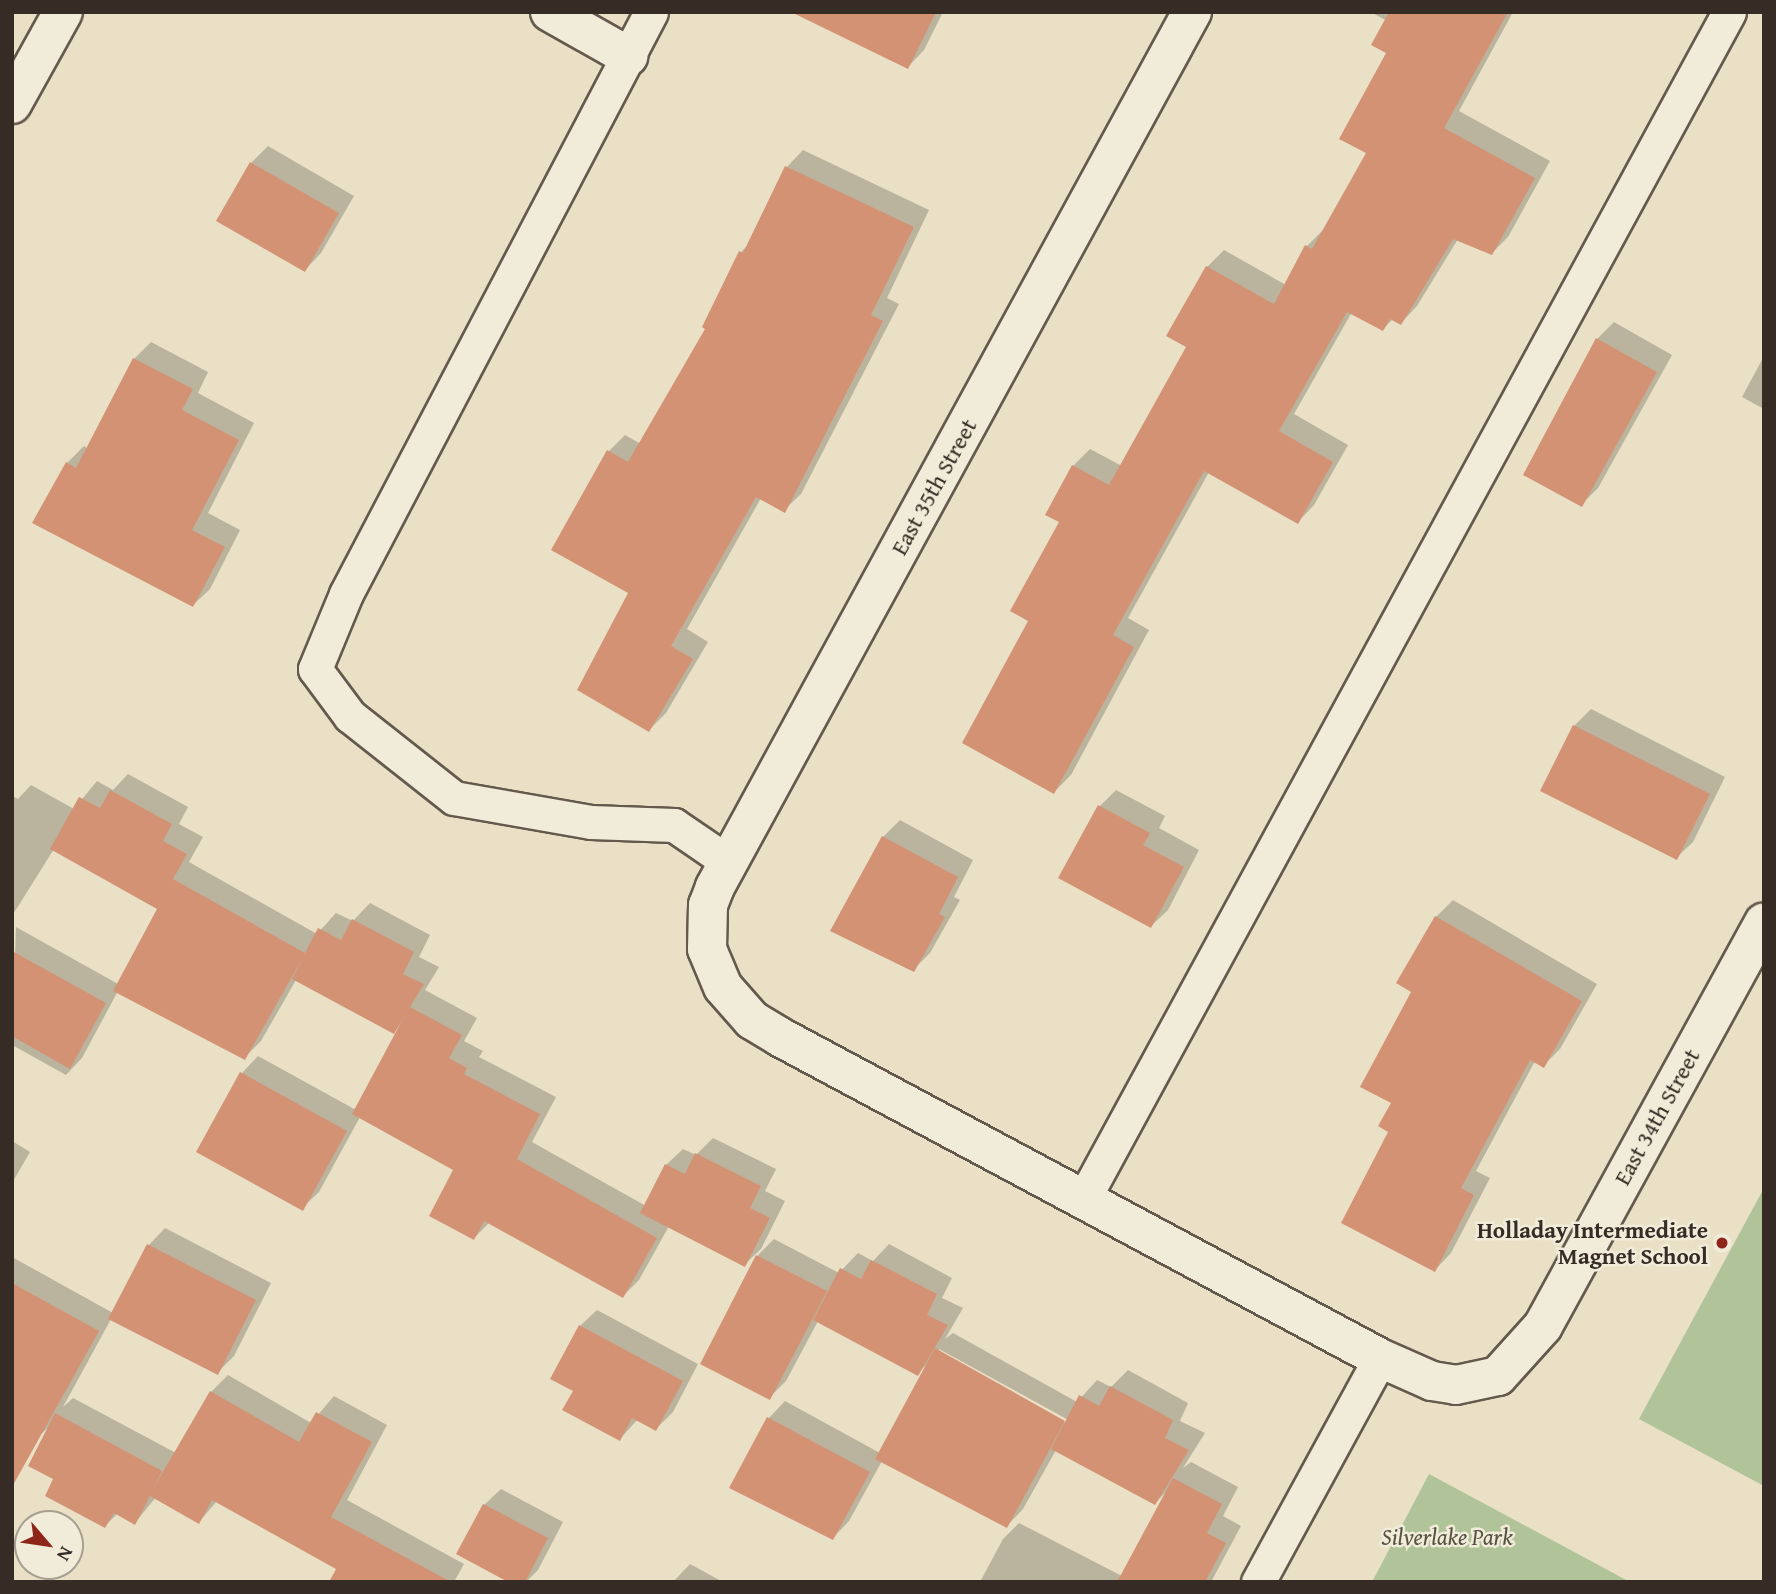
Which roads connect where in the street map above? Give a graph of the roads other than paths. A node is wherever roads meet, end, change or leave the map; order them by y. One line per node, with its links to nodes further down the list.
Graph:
1 (63, 12): 7 (street)
2 (550, 12): 6 (street)
3 (651, 12): 6 (lane)
4 (1192, 12): 8 (street, East 35th Street)
5 (1729, 12): 10 (lane)
6 (628, 56): 8 (lane)
7 (12, 104)
8 (728, 862): 10 (street, East 35th Street)
9 (1764, 922): 12 (street, East 34th Street)
10 (1084, 1198): 11 (street, East 35th Street)
11 (1380, 1358): 12 (street, East 35th Street); 13 (lane)
12 (1498, 1376)
13 (1258, 1582)

